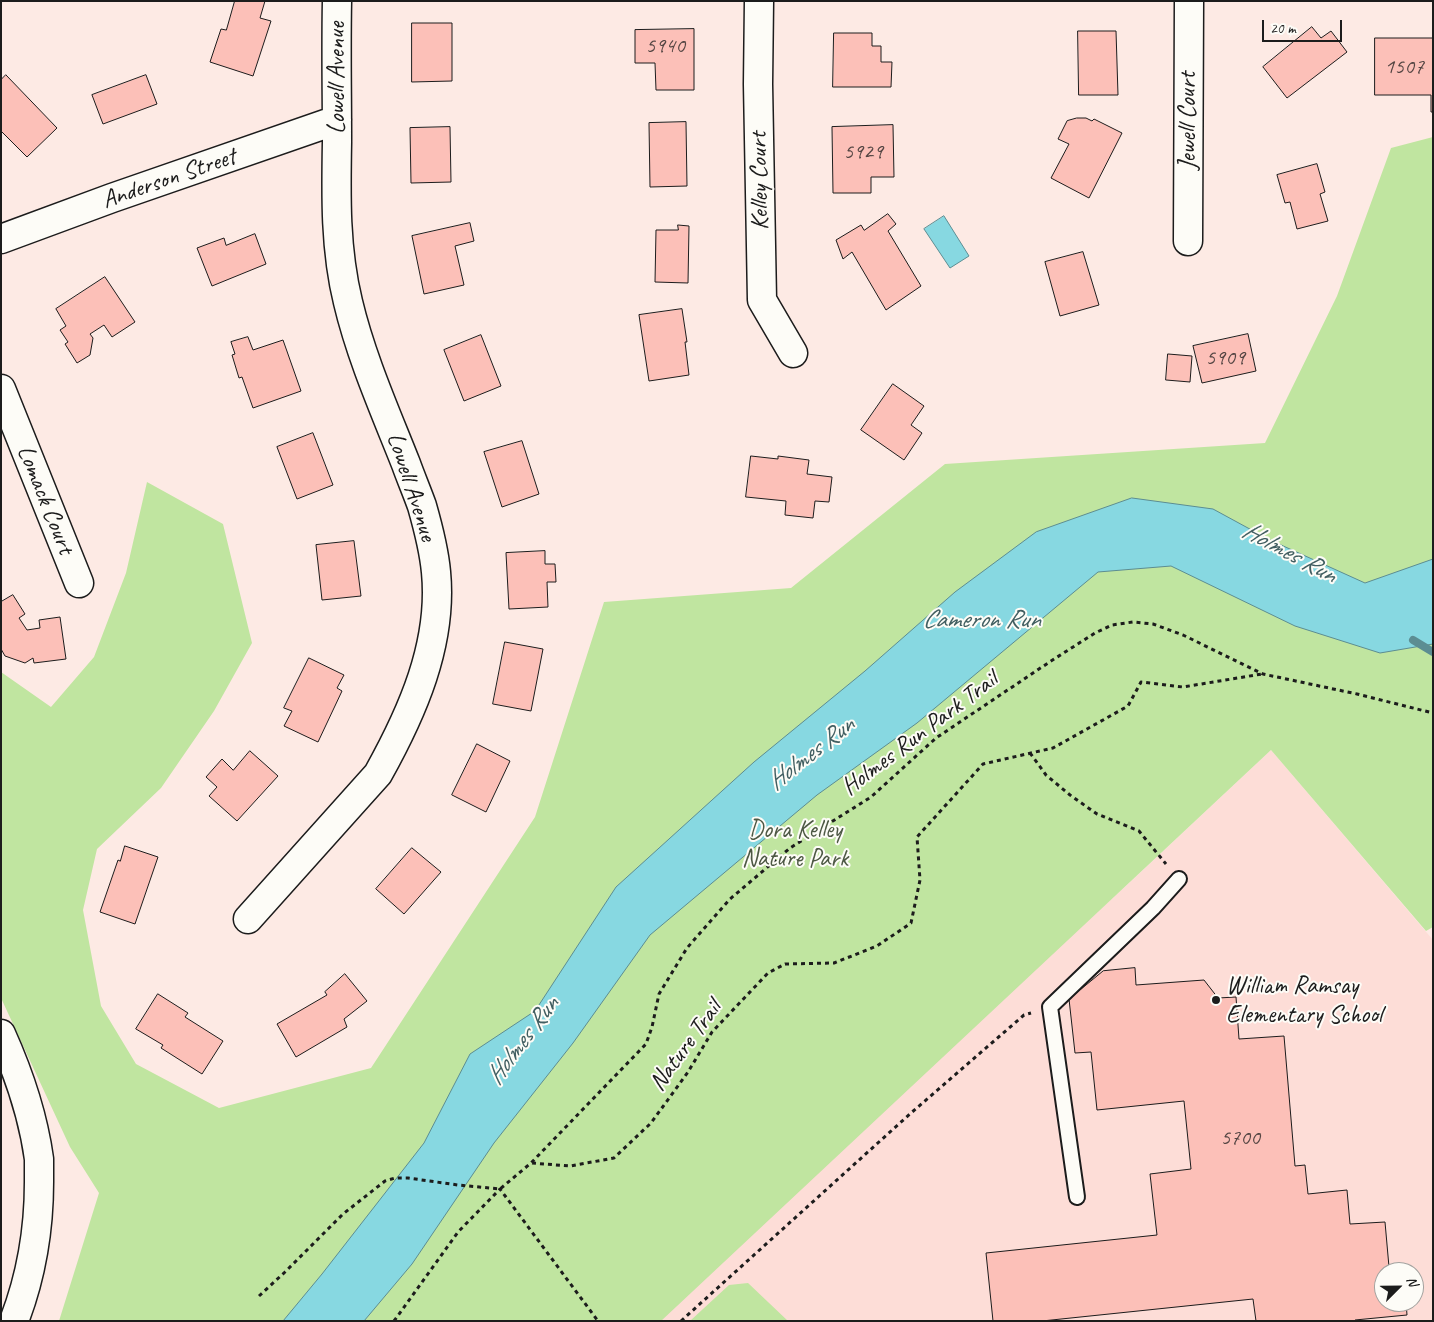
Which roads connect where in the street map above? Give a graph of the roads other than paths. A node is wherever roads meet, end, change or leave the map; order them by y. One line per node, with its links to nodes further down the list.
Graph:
1 (337, 1): 4 (street, Lowell Avenue)
2 (759, 1): 7 (street, Kelley Court)
3 (1189, 1): 6 (street, Jewell Court)
4 (337, 120): 5 (street, Anderson Street); 11 (street, Lowell Avenue)
5 (1, 240)
6 (1188, 241)
7 (793, 353)
8 (1, 389): 9 (street, Lomack Court)
9 (79, 583)
10 (1179, 879): 13 (lane)
11 (248, 919)
12 (1, 1034): 14 (street)
13 (1077, 1197)
14 (14, 1321)

